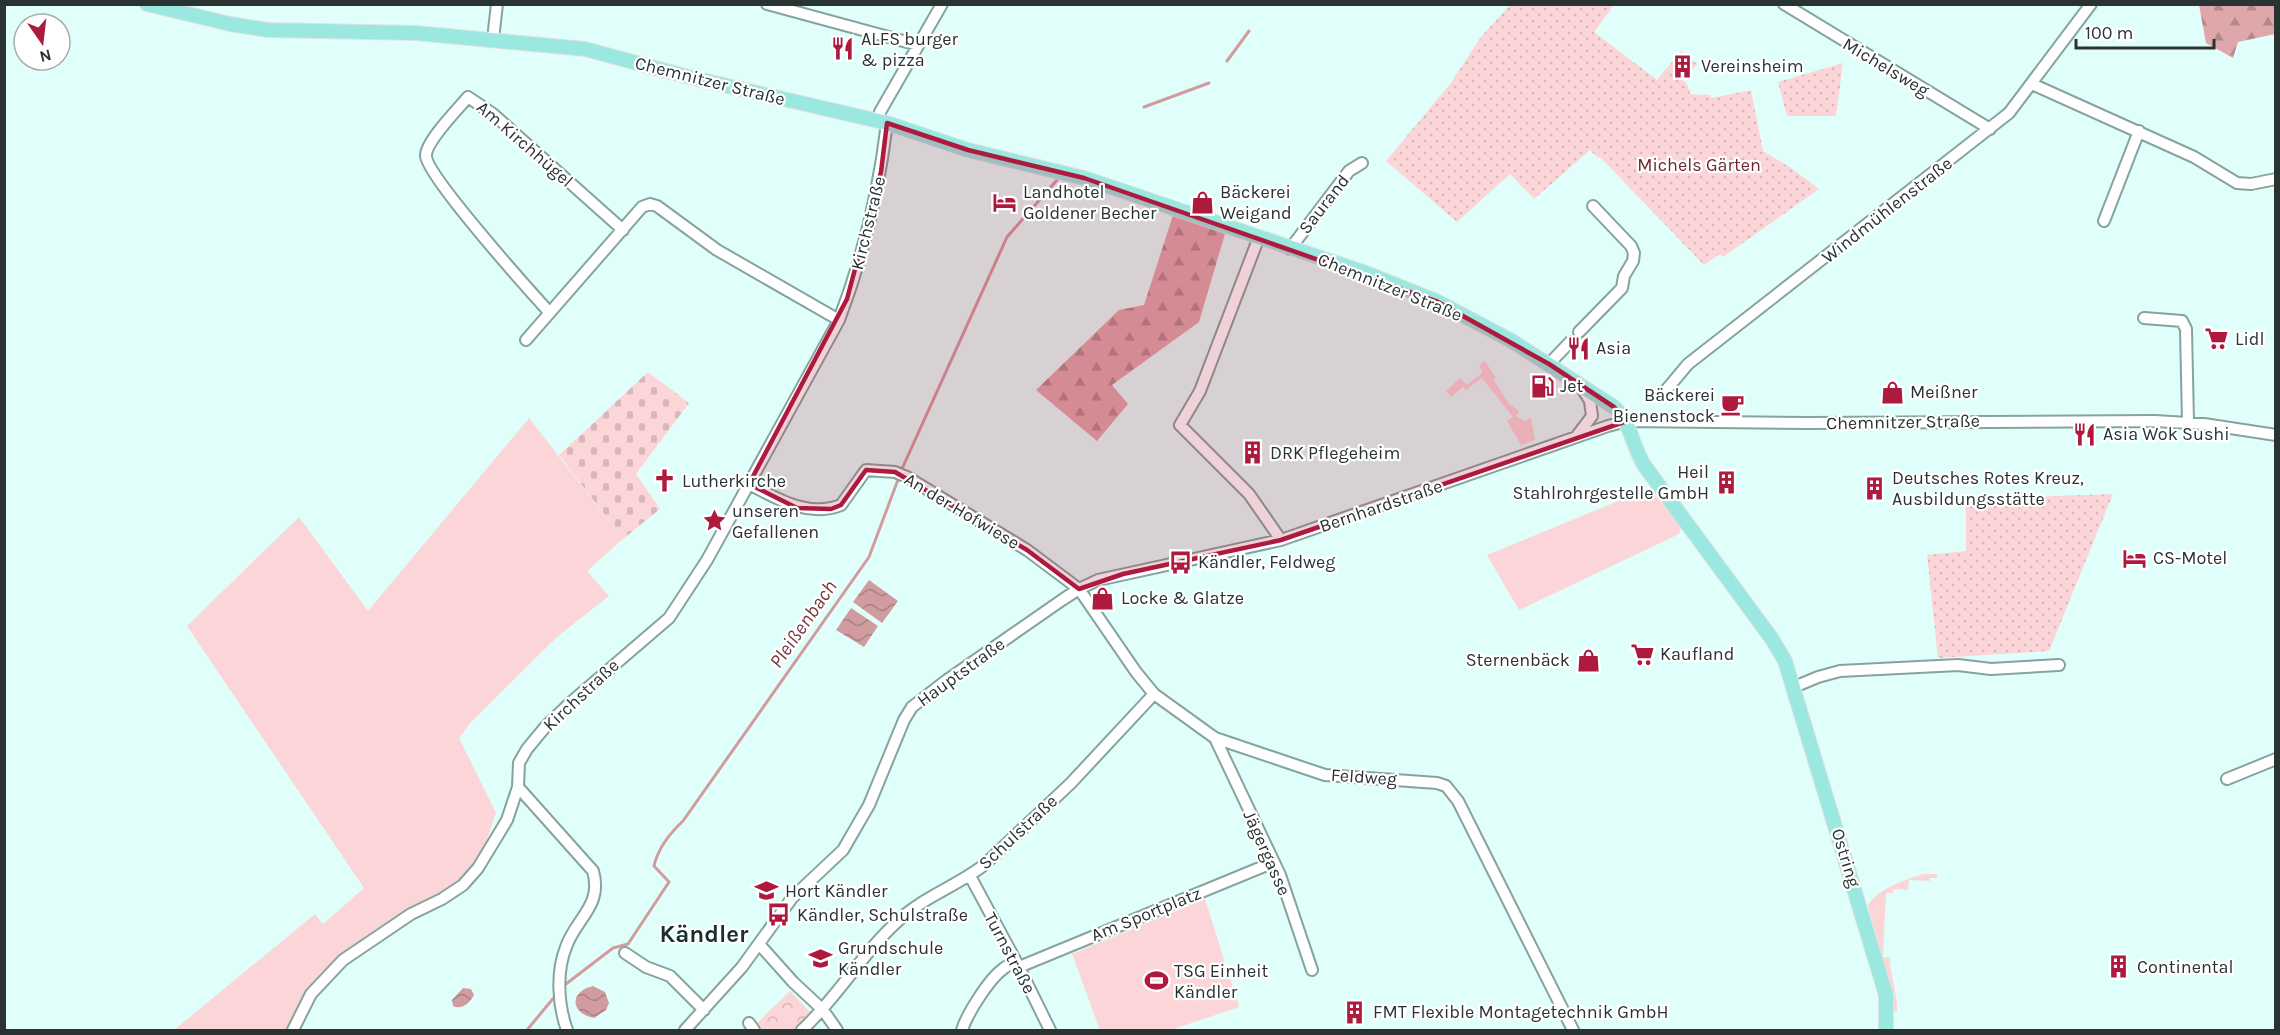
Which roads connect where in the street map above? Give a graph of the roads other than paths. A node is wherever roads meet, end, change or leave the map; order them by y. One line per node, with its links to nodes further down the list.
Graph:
1 (147, 4): 7 (main road, Chemnitzer Straße)
2 (497, 4): 7 (street)
3 (767, 4): 8 (street)
4 (942, 4): 8 (street, Kirchstraße)
5 (1784, 4): 11 (street, Michelsweg)
6 (2091, 4): 9 (street, Windmühlenstraße)
7 (493, 39): 10 (main road, Chemnitzer Straße)
8 (918, 45): 10 (street, Kirchstraße)
9 (2032, 84): 11 (street, Windmühlenstraße); 12 (street)
10 (883, 122): 18 (main road, Chemnitzer Straße); 22 (street, Kirchstraße)
11 (1990, 129): 28 (street, Windmühlenstraße)
12 (2139, 131): 14 (street); 16 (street)
13 (1362, 163): 19 (street, Saurand)
14 (2276, 179)
15 (1593, 206): 23 (street)
16 (2103, 221)
17 (624, 230): 20 (street); 20 (street, Am Kirchhügel); 22 (street)
18 (1258, 237): 19 (main road, Chemnitzer Straße); 34 (street)
19 (1290, 249): 26 (main road, Chemnitzer Straße)
20 (549, 312): 24 (street)
21 (2144, 318): 30 (street)
22 (839, 320): 33 (street, Kirchstraße)
23 (1579, 332)
24 (525, 340)
25 (1570, 342): 26 (street)
26 (1549, 363): 27 (main road, Chemnitzer Straße)
27 (1581, 385): 29 (main road, Chemnitzer Straße); 32 (street)
28 (1662, 395)
29 (1627, 421): 30 (street, Chemnitzer Straße); 32 (street, Bernhardstraße); 37 (main road, Ostring)
30 (2187, 423): 31 (street, Chemnitzer Straße)
31 (2276, 435)
32 (1576, 437): 34 (street, Bernhardstraße)
33 (749, 484): 35 (street, An der Hofwiese); 42 (street, Kirchstraße)
34 (1281, 540): 35 (street, Hauptstraße)
35 (1079, 589): 38 (street, Feldweg); 45 (street, Hauptstraße)
36 (2059, 665): 37 (street)
37 (1794, 687): 59 (main road, Ostring)
38 (1154, 694): 39 (street, Feldweg); 44 (street, Schulstraße)
39 (1215, 738): 43 (street, Jägergasse); 58 (street, Feldweg)
40 (2276, 759): 41 (street)
41 (2228, 779)
42 (518, 787): 51 (street, Kirchstraße); 52 (street)
43 (1274, 862): 47 (street, Am Sportplatz); 48 (street, Jägergasse)
44 (970, 876): 47 (street, Turnstraße); 50 (street, Schulstraße)
45 (759, 944): 49 (street, Hauptstraße); 50 (street)
46 (625, 953): 49 (street)
47 (1018, 965): 56 (street, Am Sportplatz); 57 (street, Turnstraße)
48 (1312, 970)
49 (704, 1010): 53 (street, Hauptstraße)
50 (824, 1010): 54 (street, Schulstraße); 55 (street)
51 (293, 1030)
52 (567, 1030)
53 (685, 1030)
54 (802, 1030)
55 (837, 1030)
56 (962, 1030)
57 (1050, 1030)
58 (1573, 1030)
59 (1886, 1030)

